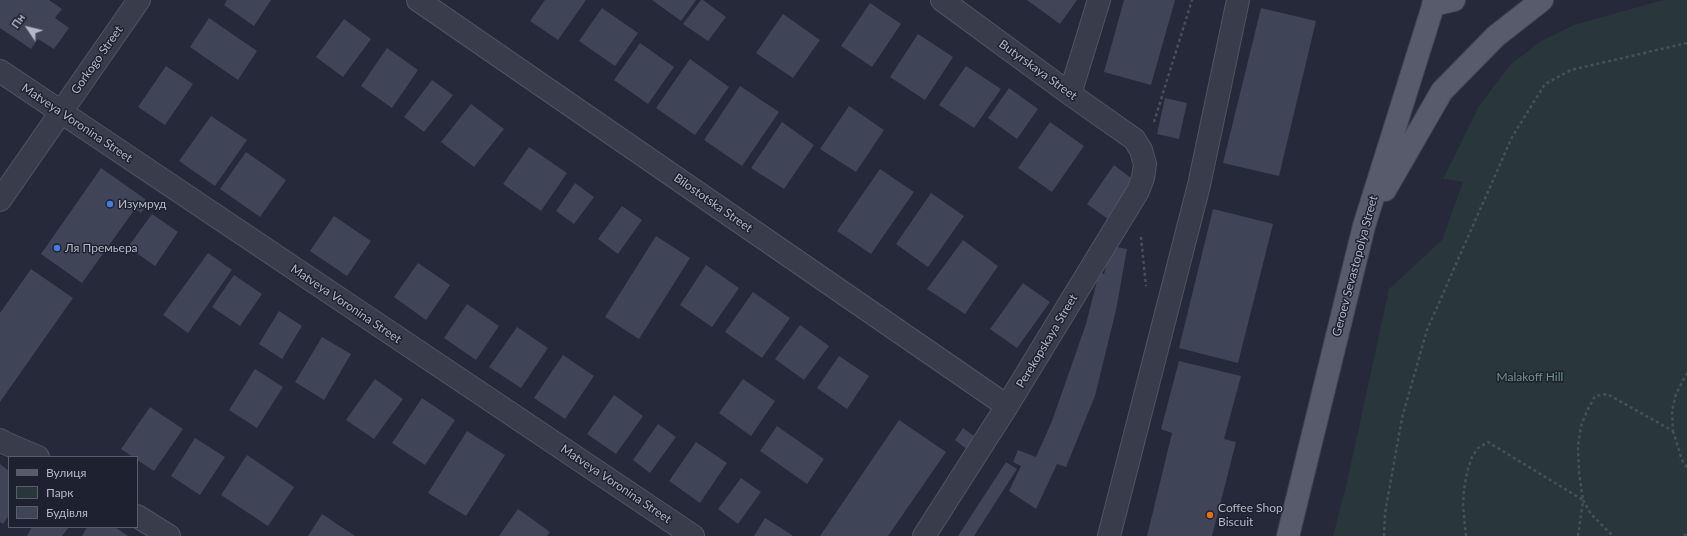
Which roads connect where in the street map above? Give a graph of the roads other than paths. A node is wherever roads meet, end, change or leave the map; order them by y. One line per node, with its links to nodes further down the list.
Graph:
1 (139, 0): 10 (street, Gorkogo Street)
2 (418, 0): 14 (street, Bilostotska Street)
3 (942, 0): 9 (street, Butyrskaya Street)
4 (1099, 0): 9 (street)
5 (1238, 0): 21 (street)
6 (1542, 0): 13 (main road)
7 (1441, 2): 13 (main road, Geroev Sevastopolya Street)
8 (0, 71): 10 (street, Matveya Voronina Street)
9 (1070, 94): 11 (street, Butyrskaya Street)
10 (61, 113): 12 (street, Gorkogo Street); 20 (street, Matveya Voronina Street)
11 (1138, 148): 14 (street, Perekopskaya Street)
12 (0, 200)
13 (1364, 226): 22 (main road, Geroev Sevastopolya Street)
14 (1008, 406): 18 (street, Perekopskaya Street)
15 (0, 440): 16 (street)
16 (36, 456)
17 (138, 517): 19 (street)
18 (932, 533)
19 (169, 536)
20 (693, 536)
21 (1109, 536)
22 (1288, 536)

